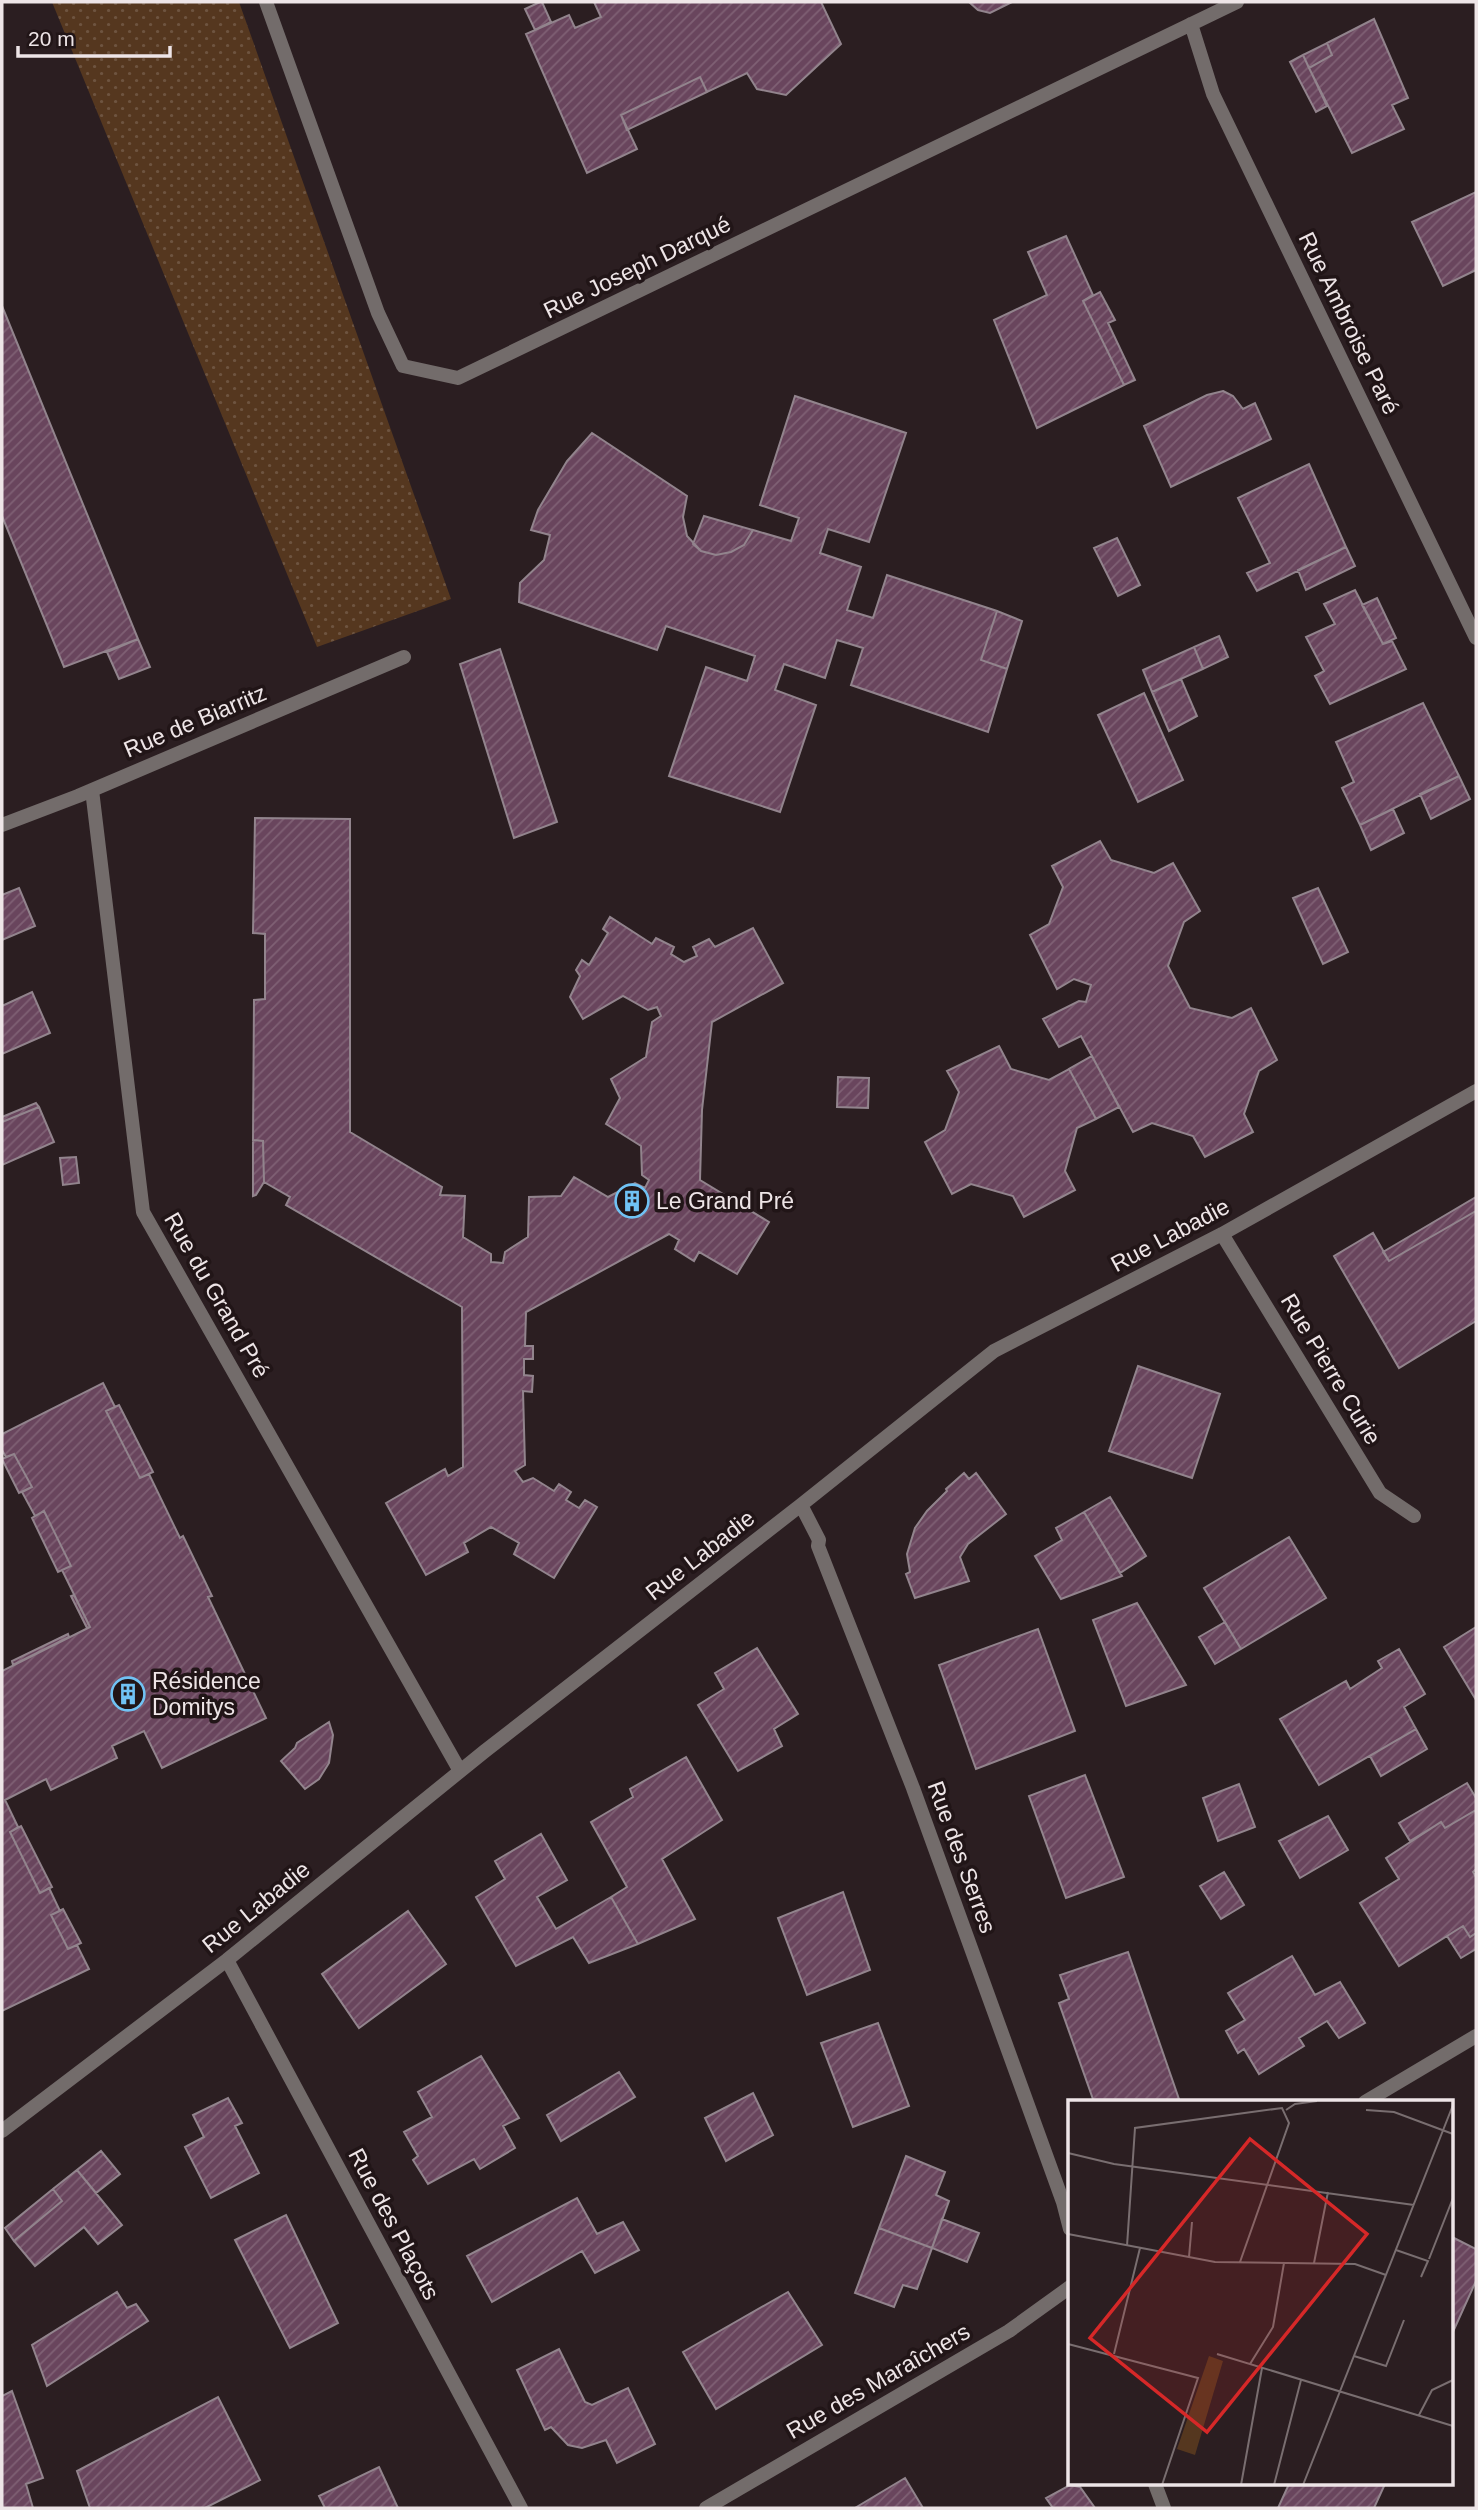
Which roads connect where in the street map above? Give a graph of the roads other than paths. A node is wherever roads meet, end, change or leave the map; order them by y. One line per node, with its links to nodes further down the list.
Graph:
1 (266, 2): 3 (street, Rue Joseph Darqué)
2 (1237, 2): 3 (street, Rue Joseph Darqué)
3 (1191, 24): 4 (street, Rue Ambroise Paré)
4 (1476, 638)
5 (404, 657): 6 (street, Rue de Biarritz)
6 (92, 790): 7 (street, Rue de Biarritz); 12 (street, Rue du Grand Pré)
7 (2, 825)
8 (1476, 1091): 9 (street, Rue Labadie)
9 (1222, 1234): 10 (street, Rue Labadie); 11 (street, Rue Pierre Curie)
10 (801, 1505): 12 (street, Rue Labadie); 17 (street, Rue des Serres)
11 (1414, 1516)
12 (460, 1771): 13 (street, Rue Labadie)
13 (228, 1960): 16 (street, Rue Labadie); 20 (street, Rue des Plaçots)
14 (1476, 2036): 15 (street)
15 (1368, 2100)
16 (2, 2131)
17 (1068, 2221)
18 (1068, 2288): 21 (street, Rue des Maraîchers)
19 (1156, 2486): 22 (street)
20 (521, 2508)
21 (706, 2508)
22 (1164, 2508)

